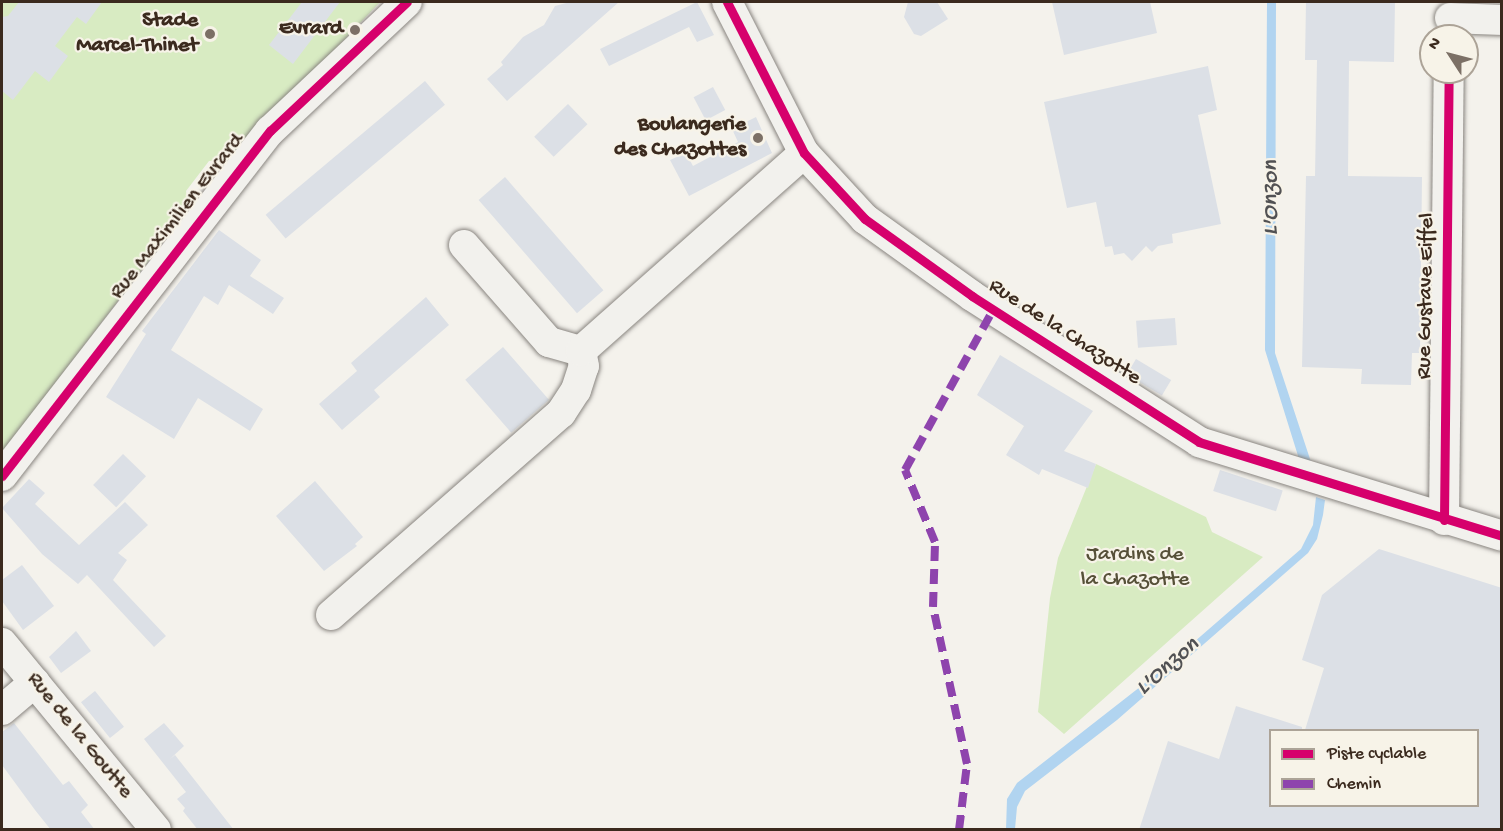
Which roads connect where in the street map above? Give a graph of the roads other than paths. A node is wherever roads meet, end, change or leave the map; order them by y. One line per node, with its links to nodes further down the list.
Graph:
1 (406, 2): 9 (street, Rue Maximilien Evrard)
2 (727, 2): 6 (street, Rue de la Chazotte)
3 (1450, 18): 4 (street)
4 (1502, 20)
5 (1449, 84): 10 (street, Rue Gustave Eiffel)
6 (804, 153): 8 (street); 10 (street, Rue de la Chazotte)
7 (464, 245): 8 (street)
8 (581, 351): 12 (street)
9 (2, 476)
10 (1444, 520): 11 (street, Rue de la Chazotte)
11 (1502, 536)
12 (331, 615)
13 (2, 643): 14 (street, Rue de la Goutte)
14 (35, 682): 15 (street); 16 (street, Rue de la Goutte)
15 (2, 710)
16 (156, 830)

